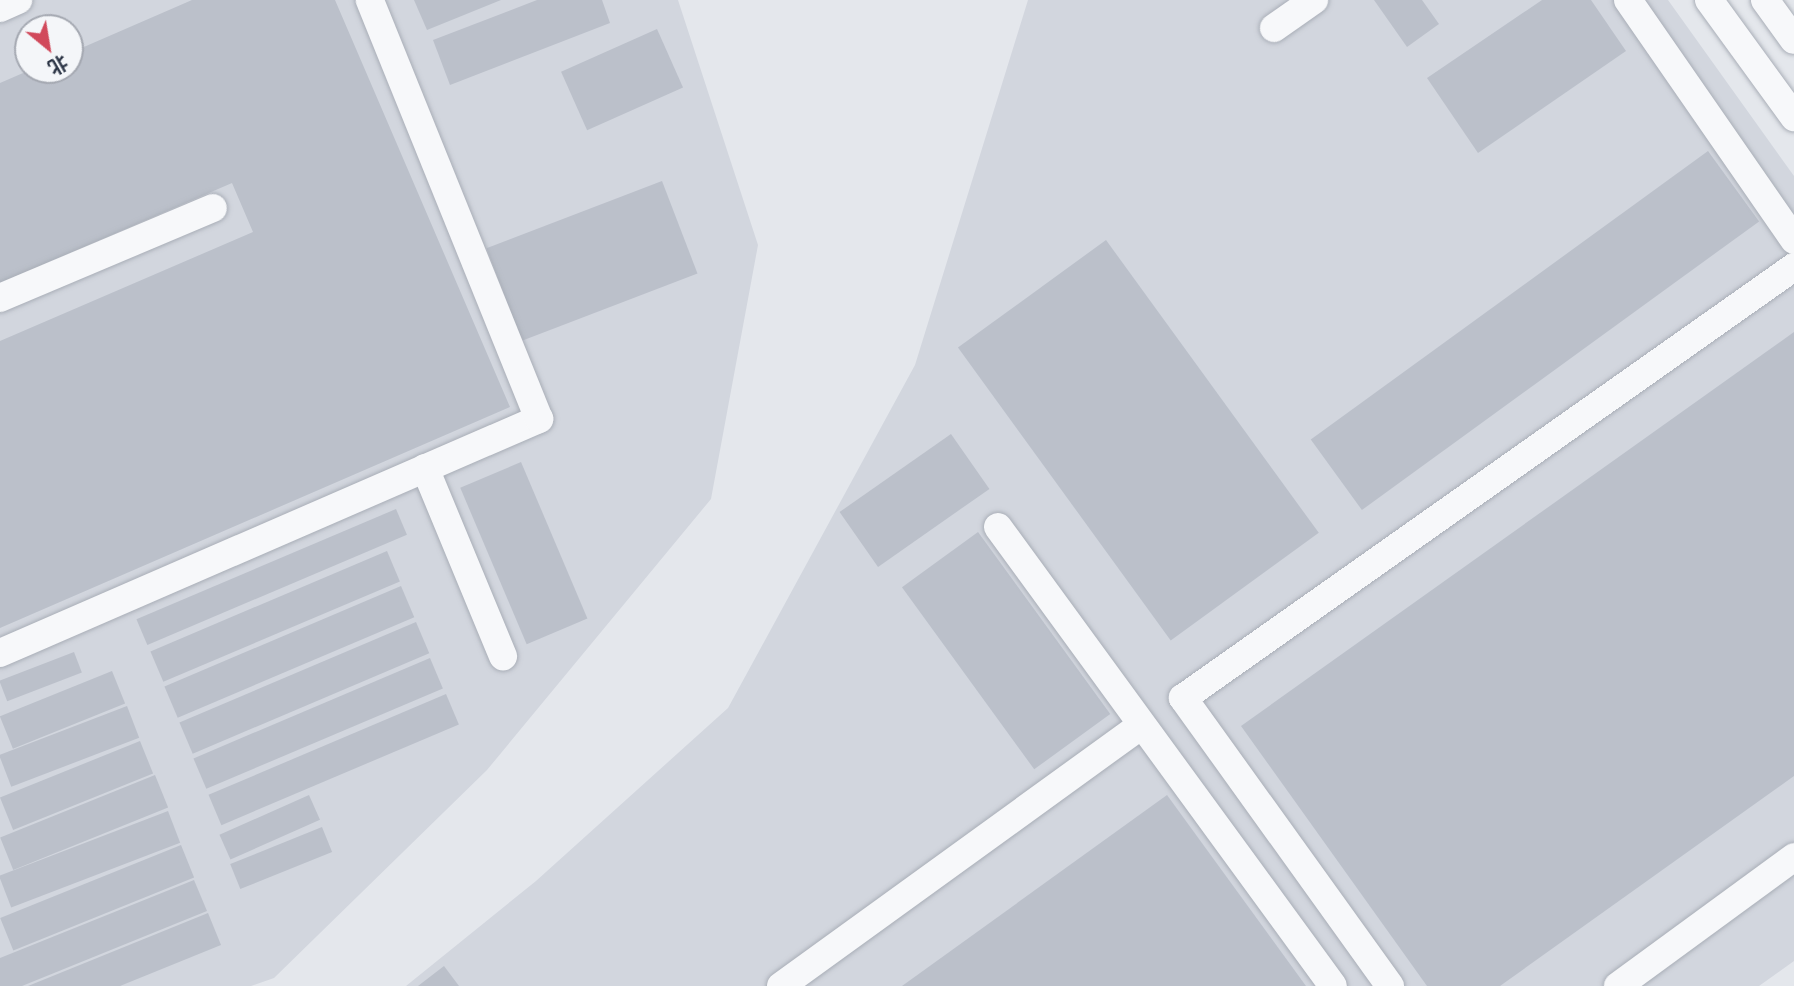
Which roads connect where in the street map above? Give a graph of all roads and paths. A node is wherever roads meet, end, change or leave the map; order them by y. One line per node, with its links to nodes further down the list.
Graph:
1 (18, 0): 7 (street)
2 (370, 0): 15 (street)
3 (1314, 0): 8 (street)
4 (1628, 0): 12 (street)
5 (1709, 0): 10 (street)
6 (1765, 0): 9 (street)
7 (0, 8)
8 (1274, 28)
9 (1794, 40)
10 (1794, 117)
11 (213, 208): 14 (street)
12 (1794, 240)
13 (1794, 267): 23 (street)
14 (0, 298)
15 (425, 468): 17 (street); 18 (street)
16 (998, 527): 19 (street)
17 (0, 653)
18 (503, 656)
19 (1142, 725): 21 (street); 22 (street)
20 (1794, 857): 24 (street)
21 (781, 986)
22 (1333, 986)
23 (1390, 986)
24 (1618, 986)

